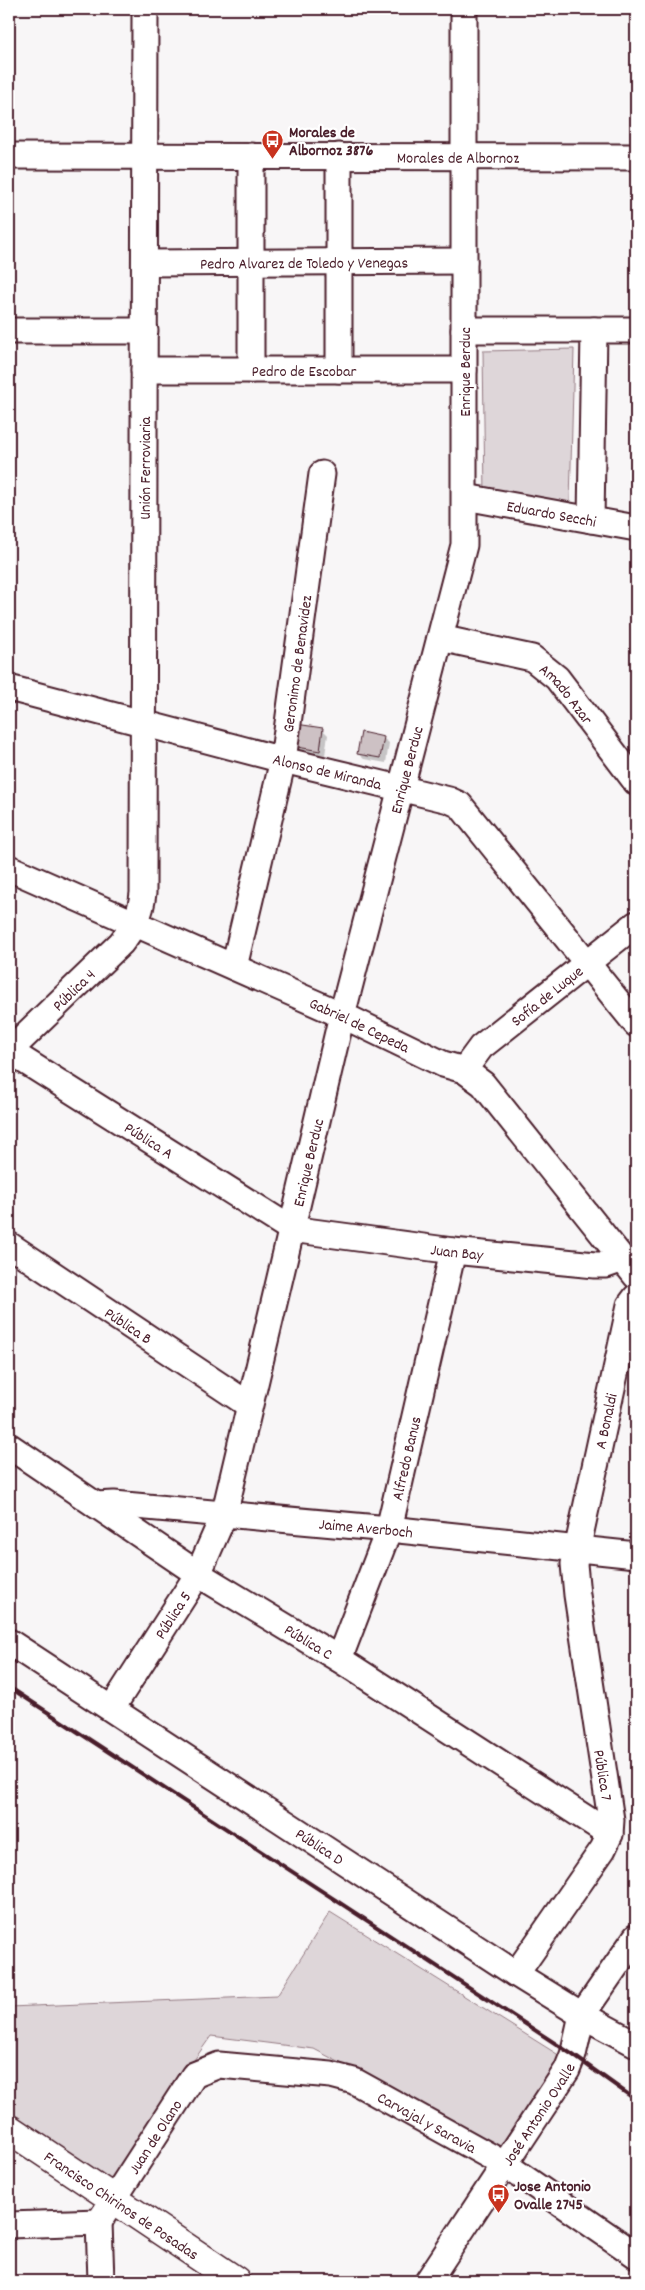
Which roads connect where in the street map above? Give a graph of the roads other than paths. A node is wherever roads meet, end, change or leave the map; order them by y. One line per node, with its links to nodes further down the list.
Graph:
1 (145, 9): 4 (street, Unión Ferroviaria)
2 (464, 9): 7 (street, Enrique Berduc)
3 (9, 156): 4 (street, Morales de Albornoz)
4 (145, 156): 5 (street, Morales de Albornoz); 12 (street, Unión Ferroviaria)
5 (251, 156): 6 (street, Morales de Albornoz); 10 (street)
6 (339, 156): 7 (street, Morales de Albornoz); 11 (street)
7 (464, 157): 8 (street, Morales de Albornoz); 9 (street, Enrique Berduc)
8 (636, 157)
9 (464, 261): 11 (street, Pedro Alvarez de Toledo y Venegas); 13 (street, Enrique Berduc)
10 (251, 262): 11 (street, Pedro Alvarez de Toledo y Venegas); 12 (street, Pedro Alvarez de Toledo y Venegas); 19 (street)
11 (339, 262): 20 (street)
12 (145, 263): 17 (street, Unión Ferroviaria)
13 (464, 330): 14 (street); 21 (street, Enrique Berduc)
14 (594, 330): 15 (street); 24 (street)
15 (636, 330)
16 (9, 331): 17 (street)
17 (145, 331): 18 (street, Unión Ferroviaria)
18 (144, 370): 19 (street, Pedro de Escobar); 28 (street, Unión Ferroviaria)
19 (251, 370): 20 (street, Pedro de Escobar)
20 (339, 370): 21 (street, Pedro de Escobar)
21 (464, 370): 23 (street, Enrique Berduc)
22 (322, 474): 29 (street, Geronimo de Benavidez)
23 (465, 497): 24 (street, Eduardo Secchi); 26 (street, Enrique Berduc)
24 (591, 520): 25 (street, Eduardo Secchi)
25 (636, 528)
26 (440, 638): 30 (street, Amado Azar); 31 (street, Enrique Berduc)
27 (9, 688): 28 (street, Alonso de Miranda)
28 (144, 723): 29 (street, Alonso de Miranda); 34 (street, Unión Ferroviaria)
29 (283, 760): 31 (street, Alonso de Miranda); 36 (street, Geronimo de Benavidez)
30 (636, 782)
31 (402, 788): 35 (street, Alonso de Miranda); 37 (street, Enrique Berduc)
32 (9, 868): 34 (street, Gabriel de Cepeda)
33 (636, 924): 35 (street, Sofía de Luque)
34 (134, 926): 36 (street, Gabriel de Cepeda); 39 (street, Pública 4)
35 (588, 963): 38 (street, Alonso de Miranda); 40 (street, Sofía de Luque)
36 (234, 967): 37 (street, Gabriel de Cepeda)
37 (342, 1015): 40 (street, Gabriel de Cepeda); 41 (street, Enrique Berduc)
38 (636, 1024)
39 (9, 1051): 41 (street, Pública A)
40 (464, 1070): 44 (street, Gabriel de Cepeda)
41 (291, 1229): 43 (street, Juan Bay); 46 (street, Enrique Berduc)
42 (9, 1245): 46 (street, Pública B)
43 (453, 1250): 44 (street, Juan Bay); 50 (street, Alfredo Banus)
44 (630, 1267)
45 (636, 1297): 51 (street, A Bonaldi)
46 (249, 1405): 49 (street, Enrique Berduc)
47 (9, 1446): 48 (street, Pública C)
48 (96, 1505): 49 (street, Jaime Averboch); 53 (street, Pública C)
49 (224, 1515): 50 (street, Jaime Averboch); 53 (street, Pública 5)
50 (389, 1529): 51 (street, Jaime Averboch); 55 (street, Alfredo Banus)
51 (577, 1549): 52 (street, Jaime Averboch); 57 (street, Pública 7)
52 (636, 1555)
53 (198, 1574): 55 (street, Pública C); 56 (street, Pública 5)
54 (9, 1642): 56 (street, Pública D)
55 (339, 1659): 57 (street, Pública C)
56 (112, 1708): 59 (street, Pública D)
57 (610, 1834): 59 (street, Pública 7)
58 (636, 1937): 60 (street)
59 (516, 1974): 60 (street, Pública D)
60 (582, 2015): 61 (street, Pública D); 64 (street, José Antonio Ovalle)
61 (636, 2044)
62 (194, 2075): 64 (street, Carvajal y Saravia); 65 (street, Juan de Olano)
63 (9, 2129): 65 (main road, Francisco Chirinos de Posadas)
64 (504, 2164): 68 (street, Carvajal y Saravia); 71 (street, José Antonio Ovalle)
65 (115, 2199): 66 (street, Juan de Olano); 70 (main road, Francisco Chirinos de Posadas)
66 (99, 2222): 67 (street); 69 (street)
67 (9, 2225)
68 (636, 2255)
69 (101, 2281)
70 (236, 2281)
71 (428, 2281)

